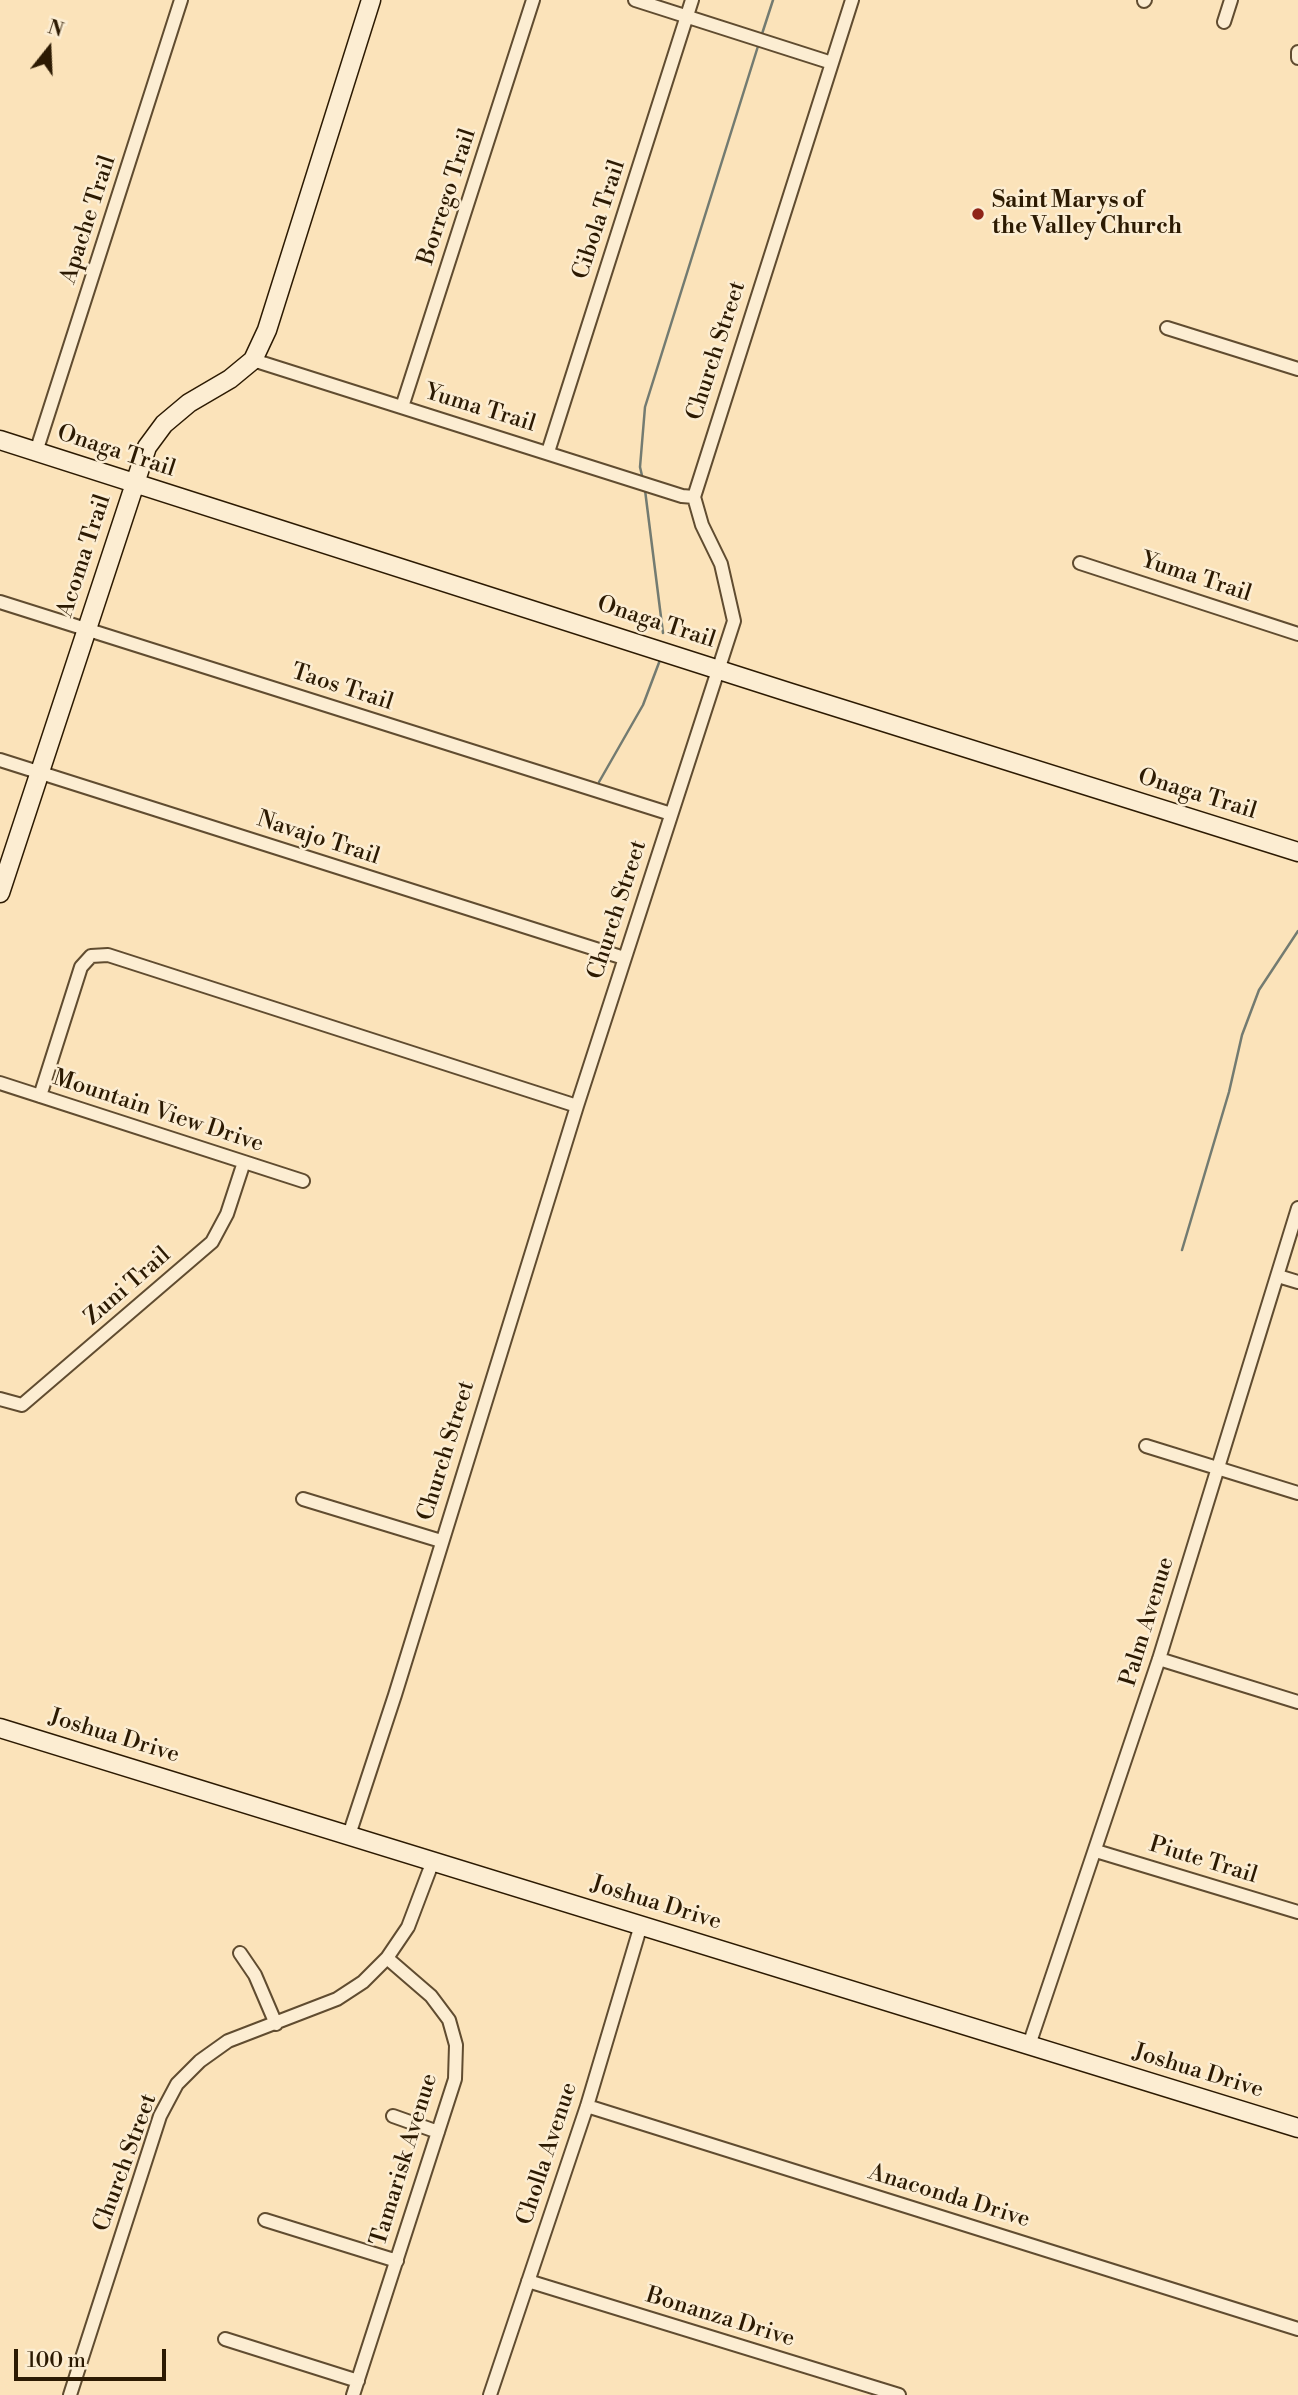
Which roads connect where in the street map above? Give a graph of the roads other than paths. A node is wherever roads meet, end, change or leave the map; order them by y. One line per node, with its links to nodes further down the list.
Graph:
1 (181, 0): 18 (street, Apache Trail)
2 (371, 0): 14 (street, Acoma Trail)
3 (533, 0): 16 (street, Borrego Trail)
4 (635, 0): 8 (street)
5 (692, 0): 8 (street, Cibola Trail)
6 (852, 0): 12 (street, Church Street)
7 (1231, 0): 9 (street)
8 (687, 17): 12 (street); 19 (street, Cibola Trail)
9 (1224, 22)
10 (1298, 52): 11 (street)
11 (1298, 58)
12 (832, 63): 21 (street, Church Street)
13 (1167, 328): 15 (street)
14 (253, 360): 16 (street, Yuma Trail); 20 (street, Acoma Trail)
15 (1298, 369)
16 (402, 407): 19 (street, Yuma Trail)
17 (0, 440): 18 (street, Onaga Trail)
18 (36, 452): 20 (street, Onaga Trail)
19 (548, 452): 21 (street, Yuma Trail)
20 (134, 484): 24 (street, Acoma Trail); 26 (street, Onaga Trail)
21 (694, 497): 26 (street, Church Street)
22 (1080, 562): 25 (street, Yuma Trail)
23 (0, 602): 24 (street, Taos Trail)
24 (86, 629): 28 (street, Acoma Trail); 29 (street, Taos Trail)
25 (1298, 634)
26 (718, 668): 29 (street, Church Street); 30 (street, Onaga Trail)
27 (0, 760): 28 (street, Navajo Trail)
28 (39, 773): 31 (street, Acoma Trail); 32 (street, Navajo Trail)
29 (671, 814): 32 (street, Church Street)
30 (1298, 852)
31 (0, 893)
32 (624, 958): 35 (street, Church Street)
33 (0, 1083): 34 (street, Mountain View Drive)
34 (40, 1096): 35 (street); 36 (street, Mountain View Drive)
35 (577, 1106): 46 (street, Church Street)
36 (244, 1162): 37 (street, Mountain View Drive); 41 (street, Zuni Trail)
37 (303, 1181)
38 (1298, 1208): 39 (street, Palm Avenue)
39 (1278, 1276): 40 (street); 43 (street, Palm Avenue)
40 (1298, 1282)
41 (0, 1399)
42 (1146, 1446): 43 (street)
43 (1217, 1468): 44 (street); 47 (street, Palm Avenue)
44 (1298, 1493)
45 (303, 1499): 46 (street)
46 (441, 1541): 50 (street, Church Street)
47 (1159, 1659): 48 (street); 51 (street, Palm Avenue)
48 (1298, 1702)
49 (0, 1728): 50 (street, Joshua Drive)
50 (349, 1835): 52 (street, Joshua Drive)
51 (1096, 1851): 53 (street, Piute Trail); 58 (street, Palm Avenue)
52 (433, 1861): 54 (street, Joshua Drive); 56 (street, Church Street)
53 (1298, 1912)
54 (641, 1925): 58 (street, Joshua Drive); 59 (street, Cholla Avenue)
55 (240, 1953): 57 (street)
56 (387, 1958): 57 (street, Church Street); 62 (street, Tamarisk Avenue)
57 (276, 2024): 69 (street, Church Street)
58 (1029, 2045): 61 (street, Joshua Drive)
59 (587, 2106): 65 (street, Cholla Avenue); 66 (street, Anaconda Drive)
60 (393, 2116): 62 (street)
61 (1298, 2128)
62 (438, 2132): 64 (street, Tamarisk Avenue)
63 (265, 2220): 64 (street)
64 (397, 2260): 68 (street, Tamarisk Avenue)
65 (528, 2281): 71 (street, Cholla Avenue); 72 (street, Bonanza Drive)
66 (1298, 2329)
67 (225, 2339): 68 (street)
68 (358, 2381): 70 (street, Tamarisk Avenue)
69 (70, 2395)
70 (354, 2395)
71 (490, 2395)
72 (900, 2395)

